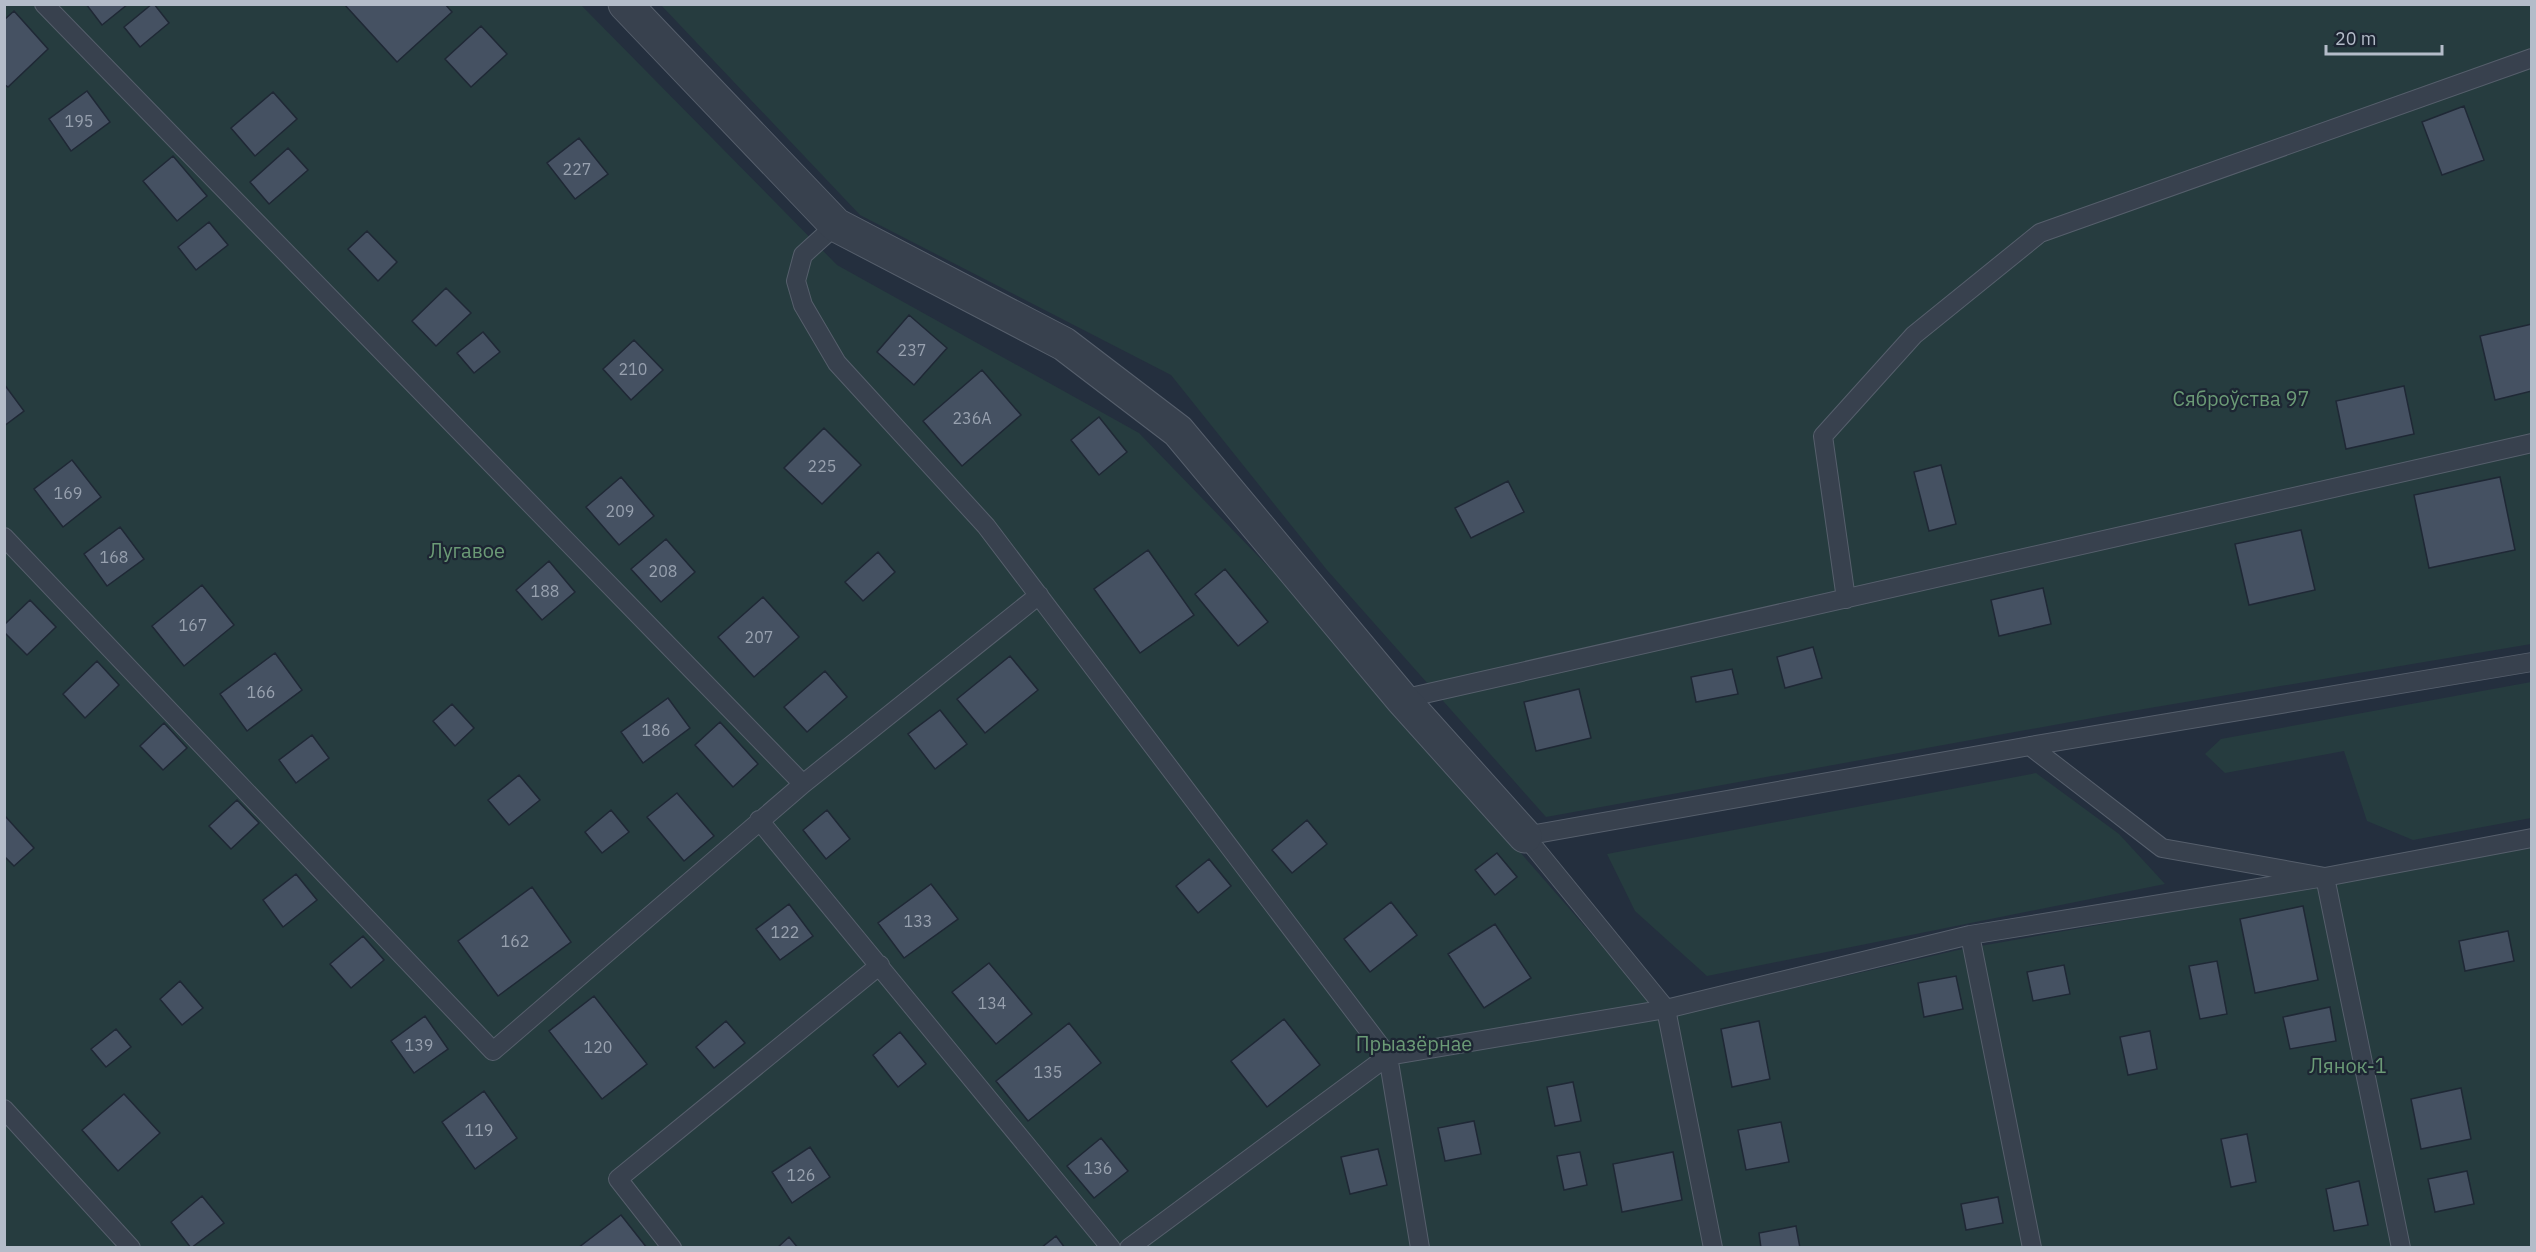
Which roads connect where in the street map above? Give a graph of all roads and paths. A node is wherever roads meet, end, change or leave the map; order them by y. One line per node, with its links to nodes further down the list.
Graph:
1 (44, 4): 12 (lane)
2 (626, 4): 4 (street)
3 (2532, 58): 8 (lane)
4 (836, 225): 7 (lane); 10 (street)
5 (2532, 443): 8 (lane)
6 (4, 537): 13 (lane)
7 (1039, 595): 12 (lane); 20 (lane)
8 (1846, 600): 10 (lane)
9 (2532, 662): 11 (lane)
10 (1402, 699): 14 (street)
11 (2030, 746): 14 (lane); 16 (lane)
12 (803, 784): 13 (lane)
13 (759, 820): 18 (lane)
14 (1525, 836): 19 (lane)
15 (2532, 838): 16 (lane)
16 (2325, 877): 17 (lane); 29 (lane)
17 (1970, 935): 19 (lane); 28 (lane)
18 (880, 965): 23 (lane); 24 (lane)
19 (1666, 1009): 20 (lane); 27 (lane)
20 (1388, 1056): 25 (lane); 26 (lane)
21 (4, 1109): 22 (lane)
22 (131, 1248)
23 (672, 1248)
24 (1111, 1248)
25 (1130, 1248)
26 (1420, 1248)
27 (1713, 1248)
28 (2032, 1248)
29 (2401, 1248)

